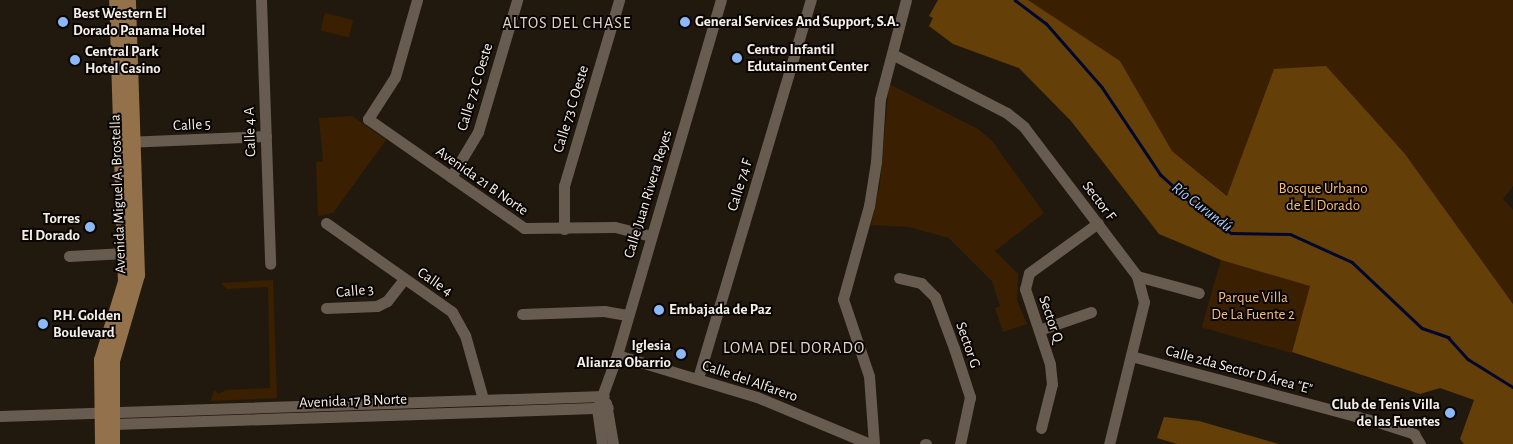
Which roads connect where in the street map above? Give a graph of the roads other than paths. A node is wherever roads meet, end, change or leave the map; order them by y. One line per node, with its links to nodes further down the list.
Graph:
1 (116, 0): 12 (main road, Avenida Miguel A. Brostella)
2 (129, 0): 12 (main road, Avenida Miguel A. Brostella)
3 (261, 0): 11 (street, Calle 4 A)
4 (417, 0): 13 (street, Avenida 21 B Norte)
5 (517, 0): 13 (street, Calle 72 C Oeste)
6 (619, 0): 16 (street, Calle 73 C Oeste)
7 (721, 0): 17 (street, Calle Juan Rivera Reyes)
8 (811, 0): 32 (street, Calle 74 F)
9 (906, 0): 10 (street)
10 (892, 54): 15 (street, Sector F); 43 (street)
11 (266, 136): 12 (street, Calle 5); 20 (street, Calle 4 A)
12 (127, 142): 18 (main road, Avenida Miguel A. Brostella); 37 (main road, Avenida Miguel A. Brostella)
13 (451, 177): 16 (street, Avenida 21 B Norte)
14 (326, 223): 22 (street, Calle 4)
15 (1098, 223): 21 (street, Sector F); 29 (street, Sector Q)
16 (564, 229): 17 (street, Avenida 21 B Norte)
17 (651, 236): 28 (street, Calle Juan Rivera Reyes)
18 (125, 253): 19 (street); 37 (main road, Avenida Miguel A. Brostella)
19 (68, 256)
20 (270, 264)
21 (1136, 276): 24 (street); 31 (street, Sector F)
22 (404, 278): 25 (street, Calle 3); 34 (street, Calle 4)
23 (899, 278): 44 (street, Sector G)
24 (1199, 293)
25 (326, 308)
26 (1091, 312): 29 (street)
27 (522, 314): 28 (street)
28 (627, 315): 30 (street, Calle Juan Rivera Reyes)
29 (1039, 330): 38 (street, Sector Q)
30 (617, 355): 32 (street, Calle del Alfarero); 33 (street, Calle Juan Rivera Reyes)
31 (1131, 356): 45 (street, Sector F); 46 (street, Calle 2da Sector D Área "E")
32 (698, 378): 43 (street, Calle del Alfarero)
33 (604, 396): 34 (street, Avenida 17 B Norte); 35 (street, Calle Juan Rivera Reyes)
34 (483, 399): 37 (street, Avenida 17 B Norte)
35 (603, 409): 37 (street, Avenida 17 B Norte); 41 (street); 42 (street)
36 (0, 416): 37 (street, Avenida 17 B Norte)
37 (110, 416): 39 (main road, Avenida Miguel A. Brostella); 40 (main road, Avenida Miguel A. Brostella)
38 (1041, 428)
39 (102, 444)
40 (113, 444)
41 (602, 444)
42 (613, 444)
43 (872, 444)
44 (960, 444)
45 (1108, 444)
46 (1420, 444)

